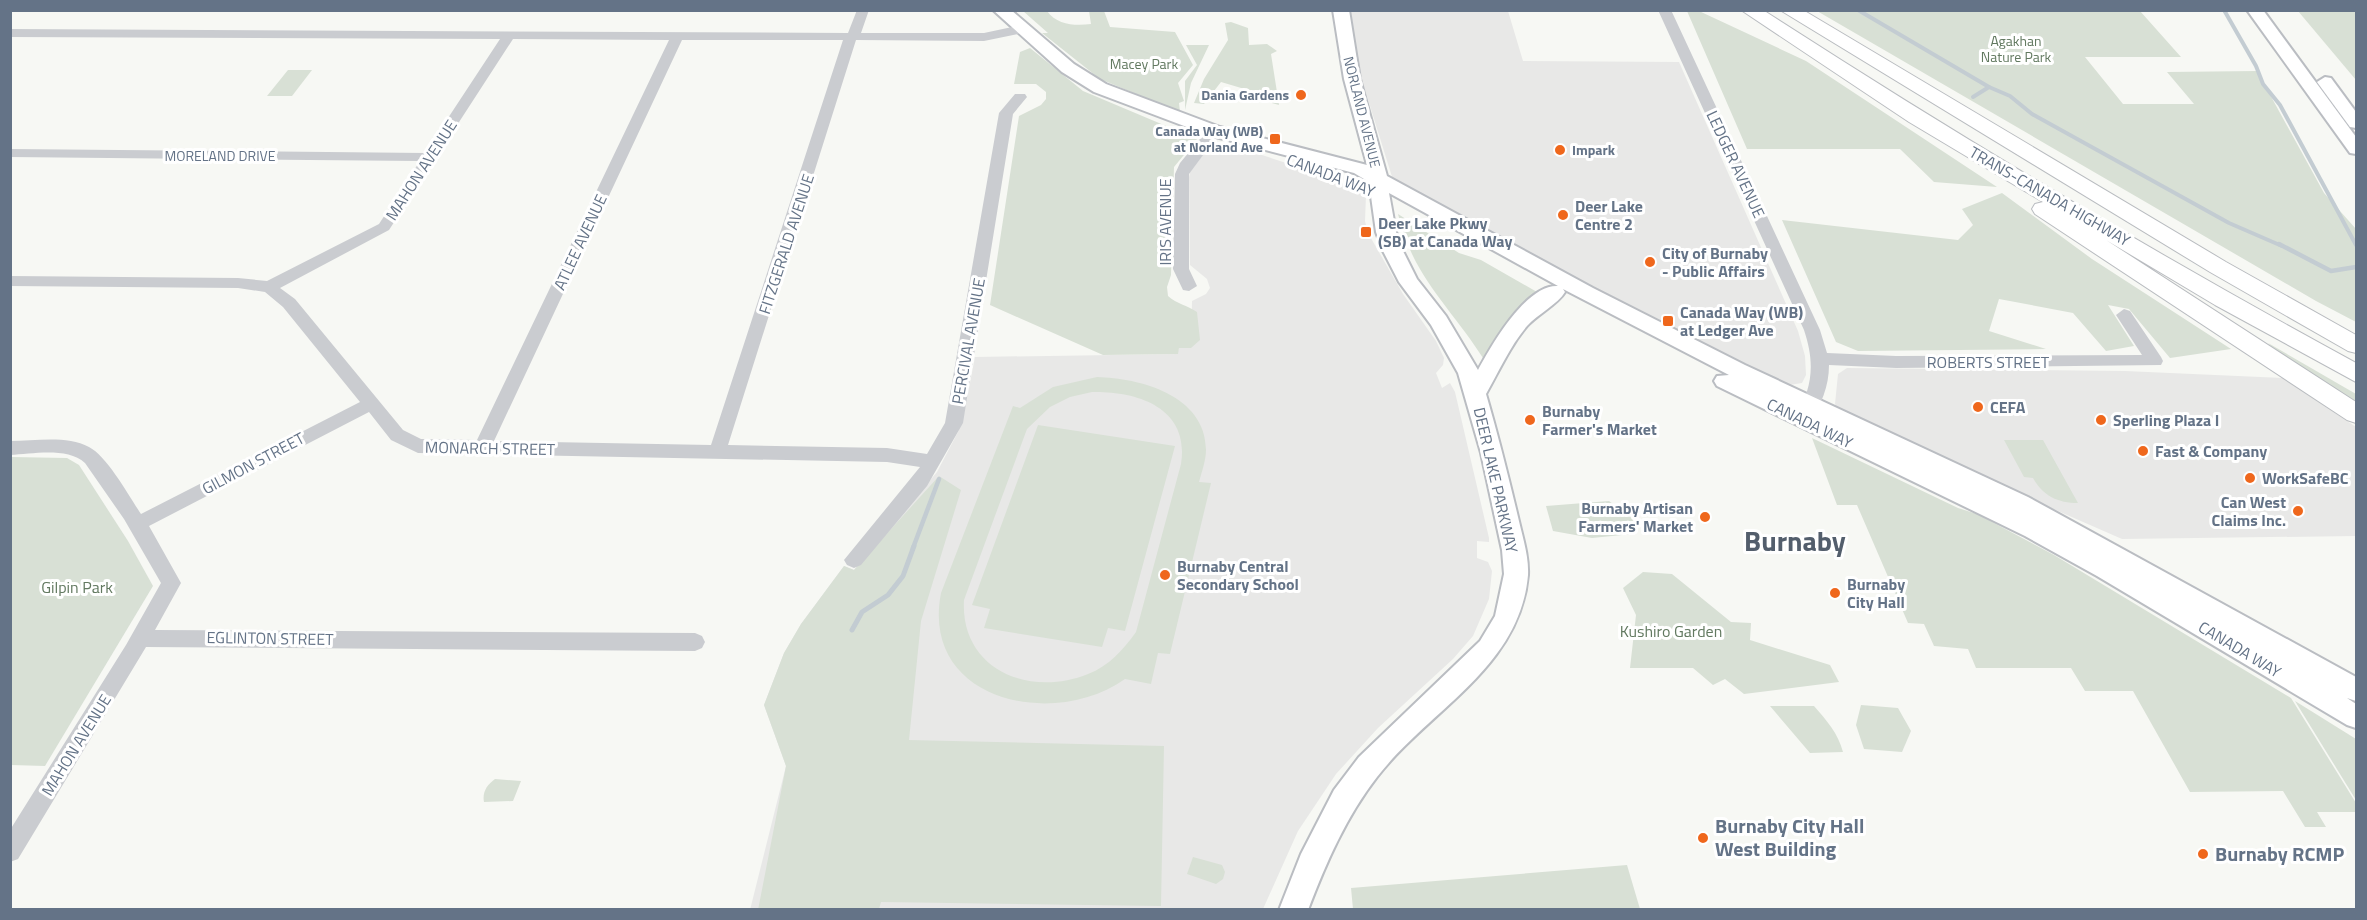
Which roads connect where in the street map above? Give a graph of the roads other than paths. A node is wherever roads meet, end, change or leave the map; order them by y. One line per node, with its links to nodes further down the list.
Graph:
1 (863, 10): 12 (street, FITZGERALD AVENUE)
2 (1341, 10): 18 (main road, NORLAND AVENUE)
3 (1664, 10): 30 (street, LEDGER AVENUE)
4 (1750, 10): 14 (highway, TRANS-CANADA HIGHWAY)
5 (1789, 10): 29 (highway, TRANS-CANADA HIGHWAY)
6 (2255, 10): 19 (main road)
7 (2273, 10): 15 (main road)
8 (1012, 20): 12 (street); 16 (main road, CANADA WAY)
9 (10, 33): 10 (street)
10 (508, 35): 11 (street); 21 (street, MAHON AVENUE)
11 (678, 35): 12 (street); 37 (street, ATLEE AVENUE)
12 (853, 36): 38 (street, FITZGERALD AVENUE)
13 (1020, 97): 39 (street, PERCIVAL AVENUE)
14 (1916, 117): 31 (highway, TRANS-CANADA HIGHWAY); 35 (highway)
15 (2356, 123)
16 (1214, 131): 17 (main road, CANADA WAY); 25 (street, IRIS AVENUE)
17 (1256, 144): 22 (main road, CANADA WAY); 23 (main road, CANADA WAY)
18 (1372, 148): 22 (main road); 23 (main road, NORLAND AVENUE)
19 (2356, 150)
20 (10, 153): 21 (street, MORELAND DRIVE)
21 (429, 157): 26 (street, MAHON AVENUE)
22 (1336, 161): 23 (main road, CANADA WAY)
23 (1380, 186): 27 (main road, CANADA WAY); 32 (main road, DEER LAKE PARKWAY); 34 (main road, CANADA WAY)
24 (10, 281): 26 (street)
25 (1189, 286)
26 (269, 287): 33 (street, MONARCH STREET)
27 (1555, 292): 32 (main road); 34 (main road, CANADA WAY)
28 (2124, 315): 30 (street, ROBERTS STREET)
29 (2356, 345)
30 (1821, 359): 34 (street, LEDGER AVENUE)
31 (2356, 373)
32 (1476, 392): 47 (main road, DEER LAKE PARKWAY)
33 (370, 404): 37 (street, MONARCH STREET); 40 (street, GILMON STREET)
34 (1807, 413): 44 (main road, CANADA WAY); 45 (main road, CANADA WAY)
35 (2356, 414)
36 (10, 448): 40 (street)
37 (482, 448): 38 (street, MONARCH STREET)
38 (717, 452): 39 (street, MONARCH STREET)
39 (933, 462): 41 (street, PERCIVAL AVENUE)
40 (137, 524): 42 (street)
41 (854, 560)
42 (141, 638): 43 (street, EGLINTON STREET); 46 (street, MAHON AVENUE)
43 (695, 642)
44 (2356, 690)
45 (2356, 717)
46 (10, 851)
47 (1293, 909)

